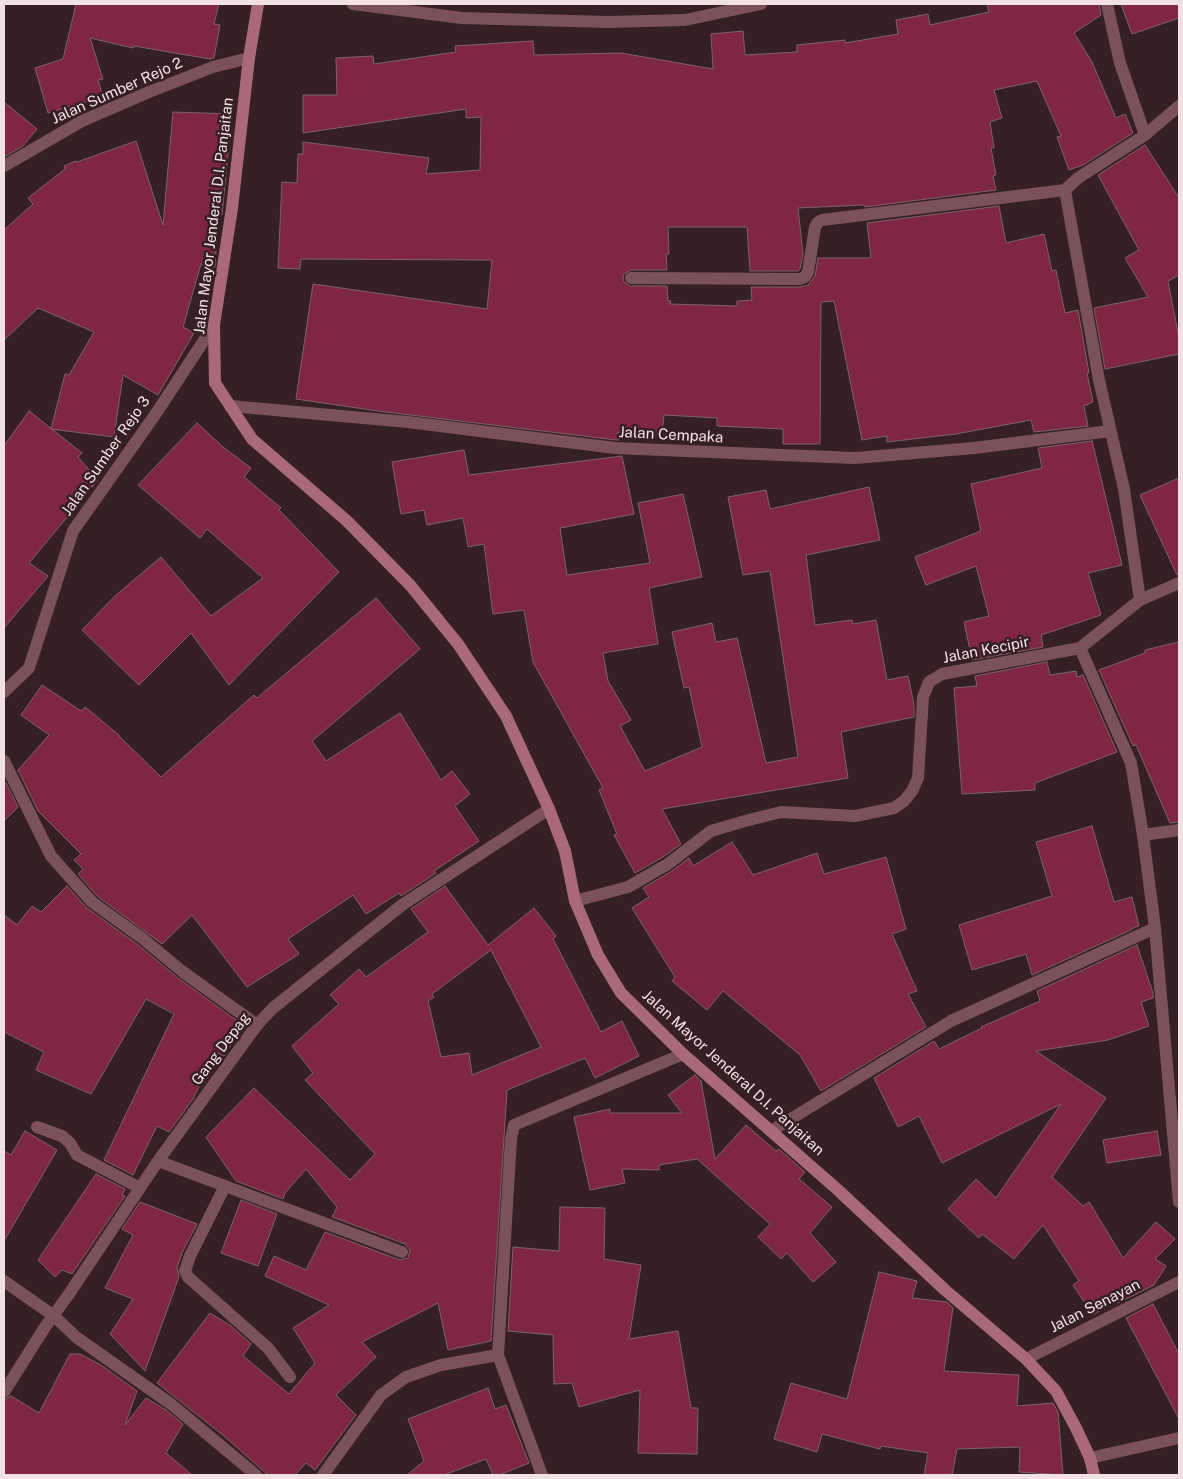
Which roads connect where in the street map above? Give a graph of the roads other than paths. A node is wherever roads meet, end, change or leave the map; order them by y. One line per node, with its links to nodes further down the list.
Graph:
1 (258, 4): 5 (main road, Jalan Mayor Jenderal D.I. Panjaitan)
2 (352, 4): 3 (street)
3 (762, 4)
4 (1107, 4): 7 (street)
5 (249, 58): 8 (street, Jalan Sumber Rejo 2); 11 (main road, Jalan Mayor Jenderal D.I. Panjaitan)
6 (1179, 106): 7 (street)
7 (1146, 135): 9 (street)
8 (4, 166)
9 (1064, 190): 10 (street); 13 (street)
10 (632, 278)
11 (214, 325): 12 (main road, Jalan Mayor Jenderal D.I. Panjaitan); 17 (street, Jalan Sumber Rejo 3)
12 (230, 406): 13 (street, Jalan Cempaka); 19 (main road, Jalan Mayor Jenderal D.I. Panjaitan)
13 (1110, 431): 15 (street)
14 (1179, 583): 15 (street, Jalan Kecipir)
15 (1140, 600): 16 (street, Jalan Kecipir)
16 (1080, 648): 21 (street); 22 (street, Jalan Kecipir)
17 (4, 692)
18 (4, 761): 24 (street)
19 (549, 808): 22 (main road, Jalan Mayor Jenderal D.I. Panjaitan); 24 (street, Gang Depag)
20 (1179, 830): 21 (street)
21 (1143, 835): 23 (street)
22 (574, 901): 25 (main road, Jalan Mayor Jenderal D.I. Panjaitan)
23 (1155, 928): 27 (street); 31 (street)
24 (257, 1025): 28 (street, Gang Depag)
25 (683, 1054): 27 (main road, Jalan Mayor Jenderal D.I. Panjaitan); 36 (street)
26 (37, 1127): 30 (street)
27 (771, 1131): 37 (main road, Jalan Mayor Jenderal D.I. Panjaitan)
28 (158, 1161): 29 (street); 30 (street, Gang Depag)
29 (225, 1186): 32 (street); 38 (street)
30 (140, 1188): 35 (street, Gang Depag)
31 (1179, 1202)
32 (402, 1252)
33 (4, 1281): 35 (street)
34 (1179, 1282): 37 (street, Jalan Senayan)
35 (54, 1316): 39 (street, Gang Depag); 42 (street)
36 (498, 1355): 43 (street); 44 (street)
37 (1026, 1359): 41 (main road, Jalan Mayor Jenderal D.I. Panjaitan)
38 (290, 1376)
39 (4, 1392)
40 (1179, 1438): 41 (street)
41 (1090, 1458): 45 (main road, Jalan Mayor Jenderal D.I. Panjaitan)
42 (256, 1475)
43 (323, 1475)
44 (542, 1475)
45 (1094, 1475)

